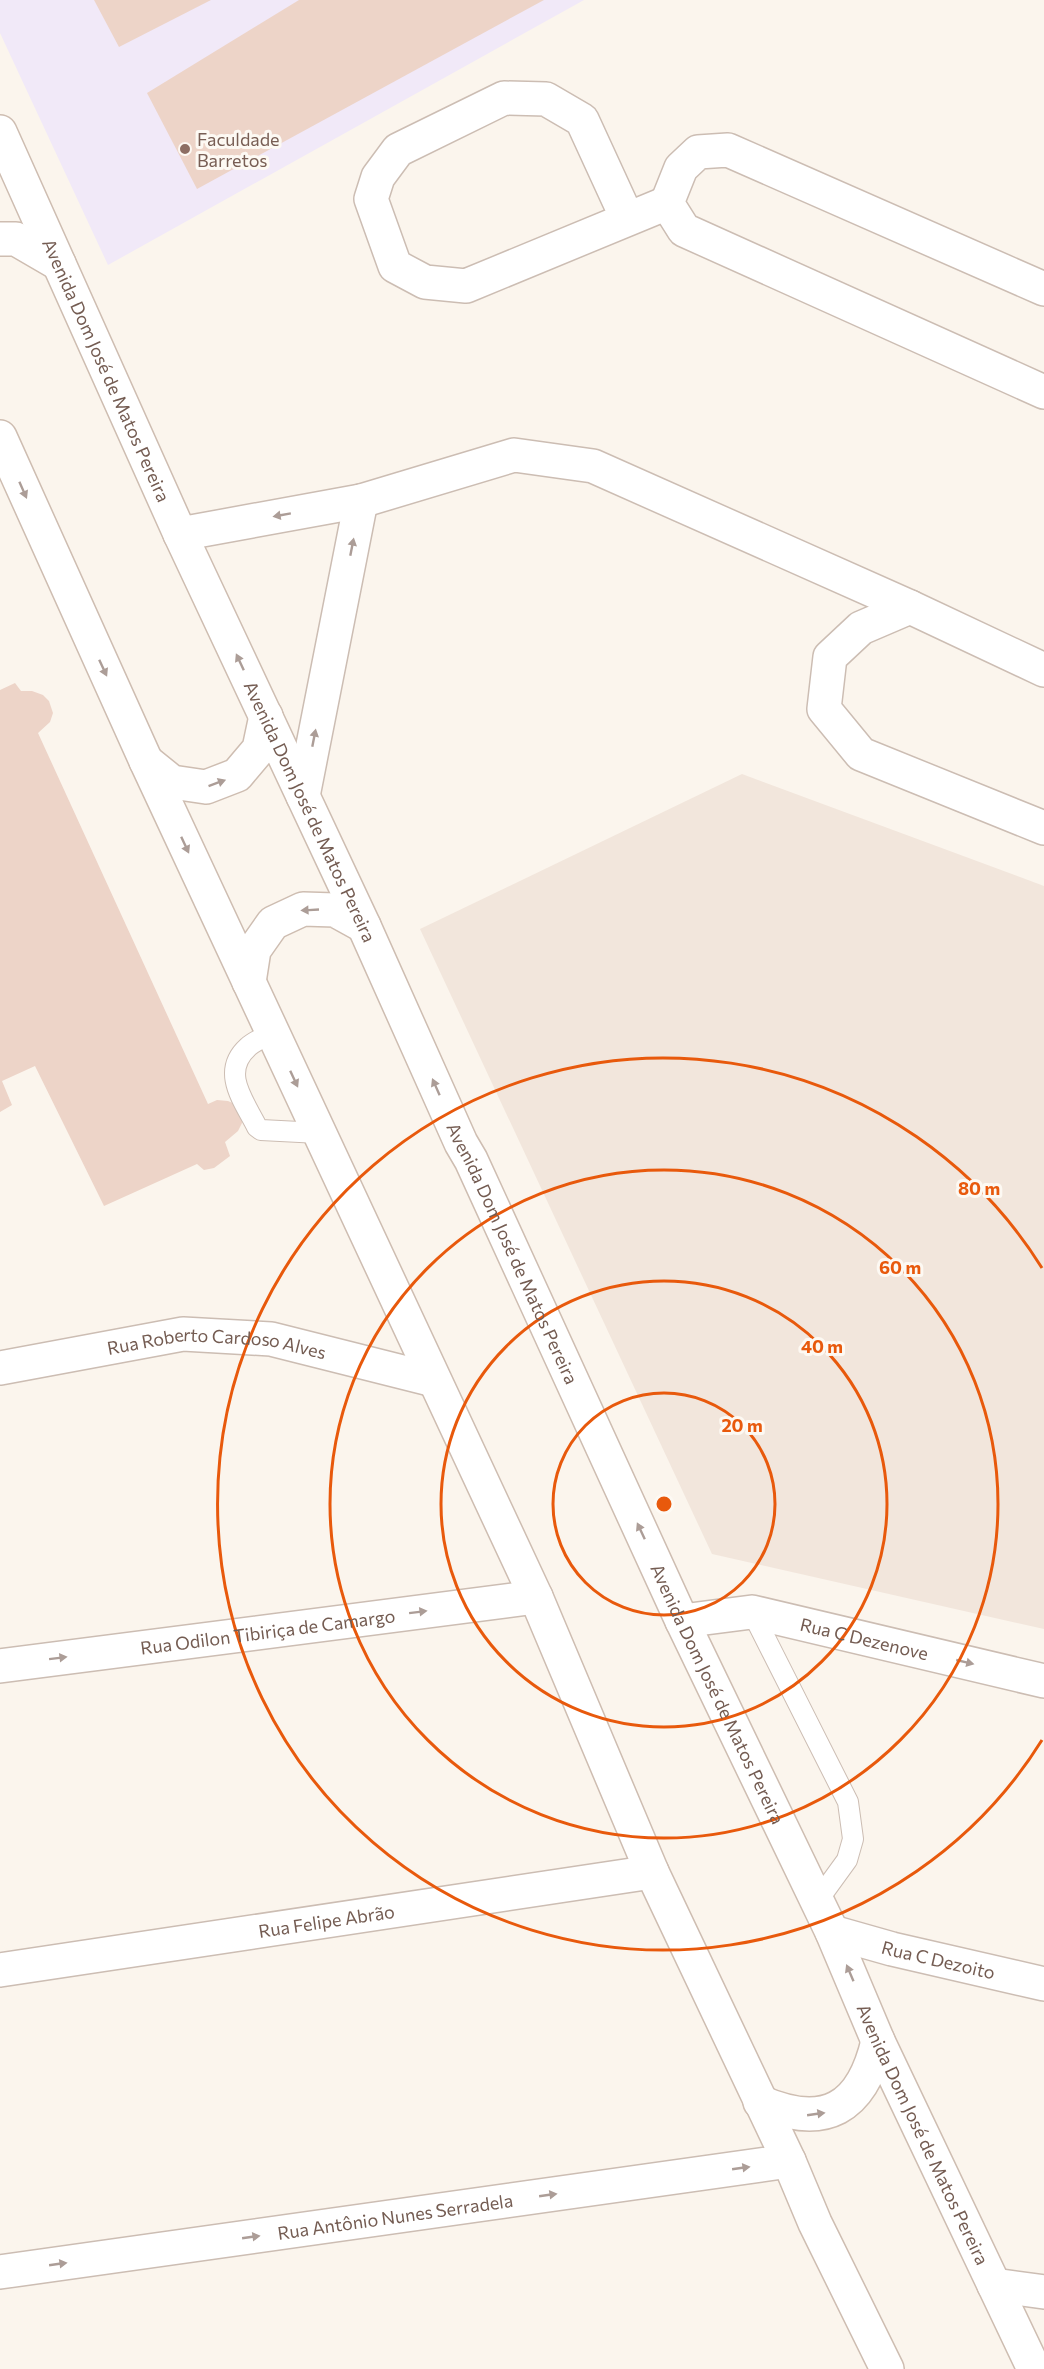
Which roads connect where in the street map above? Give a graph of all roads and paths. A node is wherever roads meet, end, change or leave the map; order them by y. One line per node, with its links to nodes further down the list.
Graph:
1 (0, 132): 5 (street, Avenida Dom José de Matos Pereira)
2 (667, 203): 3 (street); 6 (street); 7 (street)
3 (627, 218): 3 (street)
4 (0, 240): 5 (street)
5 (60, 264): 10 (street, Avenida Dom José de Matos Pereira)
6 (1044, 289)
7 (1044, 392)
8 (0, 437): 14 (street, one-way to 14)
9 (361, 501): 10 (street, one-way to 10); 11 (street); 15 (street, one-way to 9)
10 (180, 534): 13 (street, Avenida Dom José de Matos Pereira, one-way to 10)
11 (910, 607): 12 (street); 16 (street)
12 (1044, 670)
13 (266, 716): 14 (street, one-way to 13); 15 (street, Avenida Dom José de Matos Pereira)
14 (146, 761): 18 (street, one-way to 18)
15 (303, 796): 17 (street, Avenida Dom José de Matos Pereira)
16 (1044, 828)
17 (364, 926): 18 (street, one-way to 18); 25 (street, Avenida Dom José de Matos Pereira, one-way to 17)
18 (249, 982): 19 (street)
19 (273, 1033): 20 (street, one-way to 20); 20 (lane)
20 (319, 1133): 22 (street)
21 (0, 1368): 22 (street, Rua Roberto Cardoso Alves)
22 (434, 1380): 23 (street)
23 (536, 1598): 26 (street, Rua Odilon Tibiriça de Camargo, one-way to 23); 28 (street)
24 (752, 1612): 25 (street, Rua C Dezenove); 27 (street, Rua C Dezenove, one-way to 27); 29 (lane)
25 (682, 1621): 29 (street, Avenida Dom José de Matos Pereira)
26 (0, 1666)
27 (1044, 1681)
28 (652, 1872): 31 (street, Rua Felipe Abrão); 34 (street)
29 (818, 1900): 30 (street, Avenida Dom José de Matos Pereira)
30 (832, 1932): 32 (street, Rua C Dezoito); 33 (street, Avenida Dom José de Matos Pereira, one-way to 30)
31 (0, 1970)
32 (1044, 1984)
33 (878, 2041): 34 (street, one-way to 33); 37 (street, Avenida Dom José de Matos Pereira)
34 (760, 2102): 35 (street)
35 (789, 2161): 36 (street, Rua Antônio Nunes Serradela, one-way to 35); 39 (street)
36 (0, 2272)
37 (994, 2285): 38 (street); 40 (street, Avenida Dom José de Matos Pereira)
38 (1044, 2292)
39 (887, 2369)
40 (1034, 2369)

